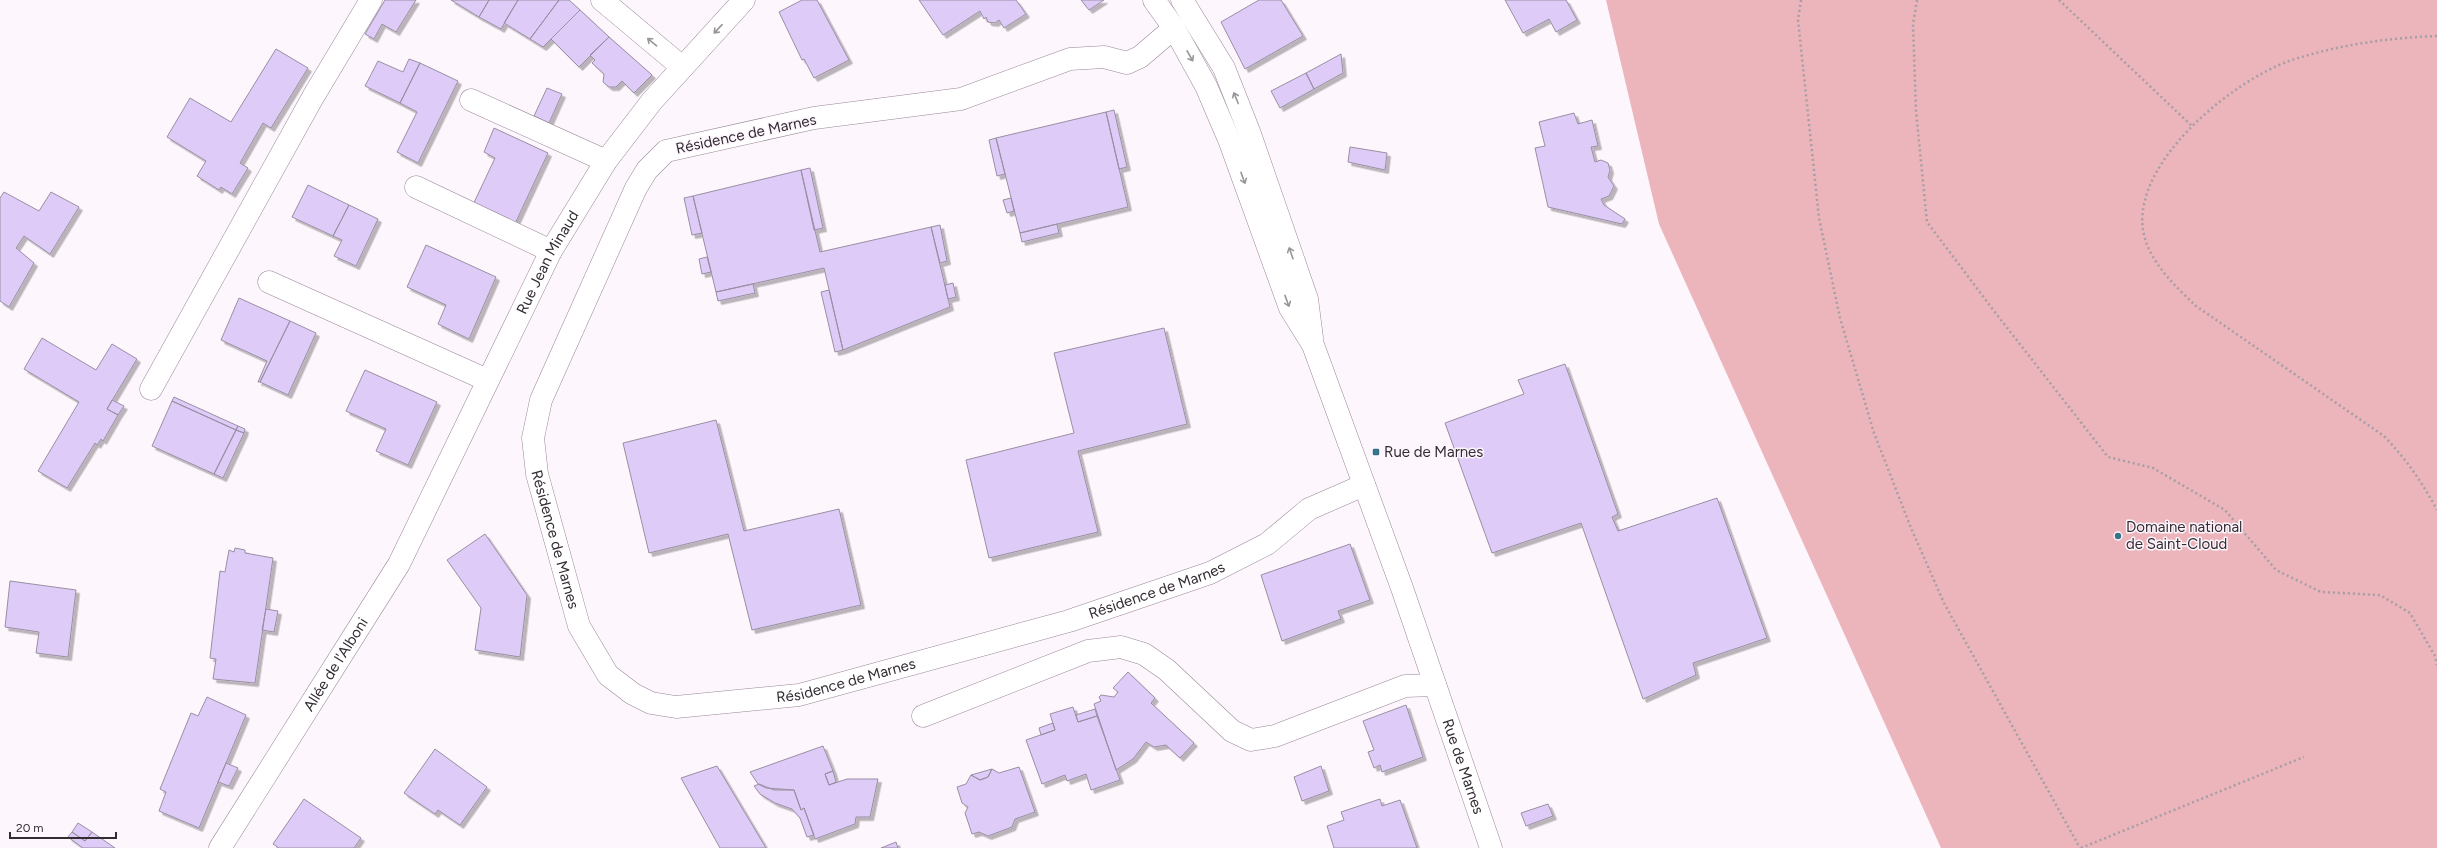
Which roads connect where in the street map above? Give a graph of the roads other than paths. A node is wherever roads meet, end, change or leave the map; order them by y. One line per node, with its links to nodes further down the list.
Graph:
1 (371, 0): 15 (street)
2 (602, 0): 7 (street, one-way to 2)
3 (744, 0): 7 (street, Rue Jean Minaud, one-way to 7)
4 (1154, 0): 6 (street, Rue de Marnes)
5 (1182, 0): 13 (street, Rue de Marnes, one-way to 5)
6 (1174, 28): 13 (street, Rue de Marnes, one-way to 13); 17 (street, Résidence de Marnes)
7 (682, 67): 9 (street, Rue Jean Minaud)
8 (471, 100): 9 (street)
9 (606, 161): 11 (street, Rue Jean Minaud)
10 (416, 187): 11 (street)
11 (551, 251): 14 (street, Rue Jean Minaud)
12 (269, 282): 14 (street)
13 (1313, 345): 17 (street, Rue de Marnes)
14 (487, 380): 16 (street, Rue Jean Minaud)
15 (151, 388)
16 (441, 475): 20 (street, Allée de l'Alboni)
17 (1364, 485): 18 (street, Rue de Marnes)
18 (1435, 685): 19 (street); 21 (street, Rue de Marnes)
19 (922, 716)
20 (220, 848)
21 (1491, 848)

